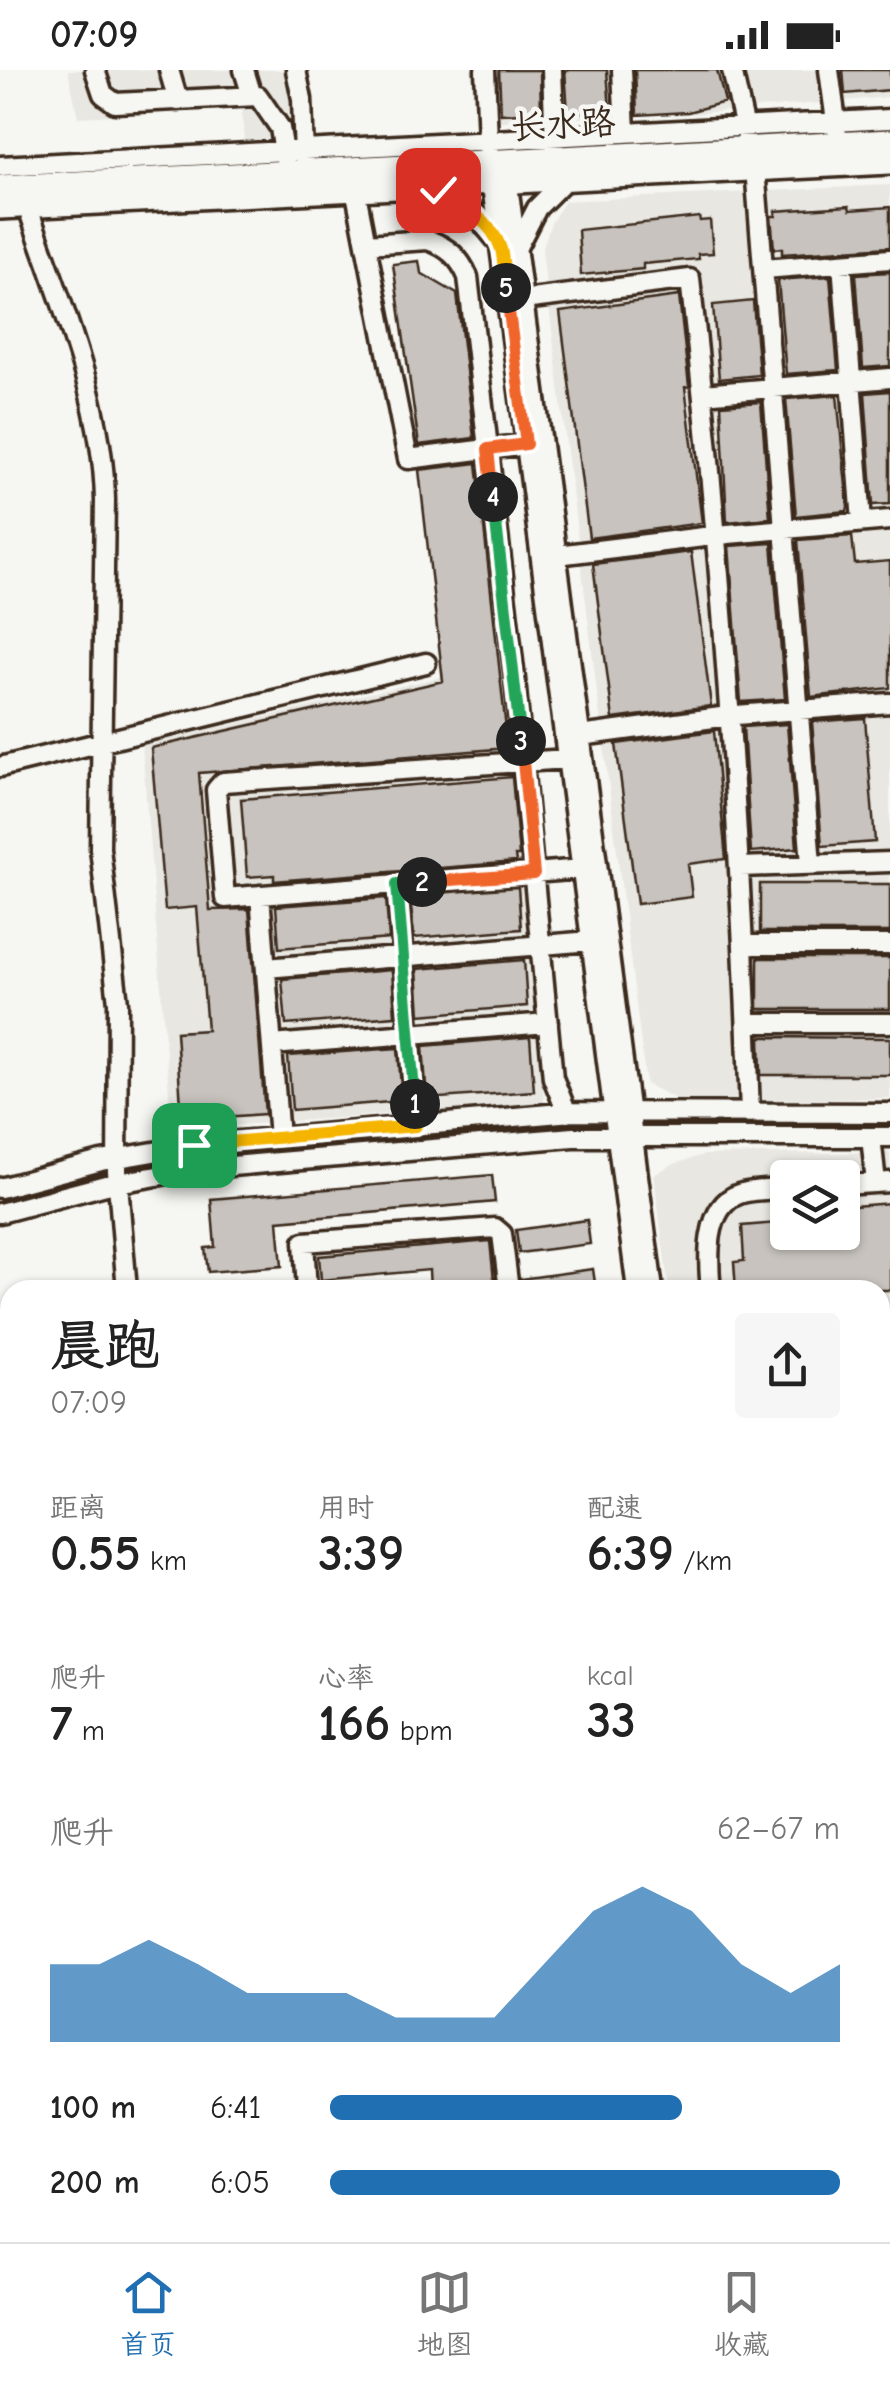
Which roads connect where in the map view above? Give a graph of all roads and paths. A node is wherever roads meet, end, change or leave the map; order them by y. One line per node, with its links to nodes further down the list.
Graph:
1 (95, 70): 11 (street)
2 (169, 70): 11 (street)
3 (244, 70): 10 (street)
4 (296, 70): 19 (street)
5 (485, 70): 20 (street)
6 (552, 70): 17 (street)
7 (622, 70): 13 (street)
8 (732, 70): 16 (street)
9 (829, 70): 14 (street)
10 (252, 96): 11 (street); 19 (street)
11 (178, 101)
12 (890, 119): 14 (street)
13 (625, 132): 16 (street); 17 (street)
14 (837, 133): 15 (highway, 长水路); 16 (highway, 长水路)
15 (890, 142)
16 (749, 148): 17 (highway, 长水路); 18 (highway, 长水路); 31 (street)
17 (559, 157): 20 (highway, 长水路); 20 (street); 28 (street)
18 (890, 160)
19 (295, 161): 20 (highway, 长水路); 21 (street); 23 (highway, 长水路)
20 (496, 165): 22 (highway, 长水路); 28 (street)
21 (0, 166)
22 (425, 184): 24 (highway, 长水路); 28 (street)
23 (0, 188)
24 (355, 188): 25 (highway, 长水路); 27 (street)
25 (27, 205): 26 (highway, 长水路); 49 (street)
26 (0, 206)
27 (366, 244): 38 (street); 38 (street)
28 (508, 247): 32 (street); 37 (street)
29 (890, 259): 30 (street)
30 (842, 262): 31 (street); 34 (street)
31 (764, 268): 35 (street)
32 (523, 300): 36 (street); 43 (street)
33 (890, 378): 34 (street)
34 (851, 381): 35 (street); 40 (street)
35 (774, 388): 36 (street); 41 (street)
36 (704, 394): 42 (street)
37 (526, 444): 38 (street); 50 (street)
38 (488, 449): 51 (street)
39 (890, 520): 40 (street)
40 (862, 522): 41 (street)
41 (785, 529): 42 (street); 46 (street)
42 (715, 535): 43 (street); 47 (street)
43 (557, 555): 48 (street)
44 (426, 663): 49 (street)
45 (890, 703): 46 (street)
46 (800, 710): 47 (street); 54 (street)
47 (728, 716): 48 (street); 55 (street)
48 (580, 736): 71 (street)
49 (102, 742): 52 (street); 79 (street)
50 (567, 759): 51 (street); 56 (street)
51 (523, 762): 57 (street); 59 (street)
52 (0, 767)
53 (890, 862): 54 (street)
54 (811, 864): 55 (street)
55 (740, 867): 61 (street)
56 (582, 870): 57 (street); 60 (street)
57 (534, 874): 58 (street); 63 (street)
58 (397, 884): 59 (street); 64 (street)
59 (260, 895): 65 (street)
60 (591, 942): 63 (street); 71 (street)
61 (744, 945): 62 (street); 67 (street)
62 (890, 945)
63 (540, 946): 64 (street); 66 (street)
64 (403, 957): 65 (street); 69 (street)
65 (266, 968): 70 (street)
66 (548, 1023): 69 (street); 73 (street)
67 (746, 1023): 68 (street); 72 (street)
68 (890, 1024)
69 (409, 1034): 70 (street); 75 (street)
70 (272, 1046): 78 (street)
71 (622, 1112): 72 (street); 73 (street); 76 (street)
72 (750, 1112): 74 (street)
73 (567, 1113): 75 (street)
74 (890, 1113)
75 (416, 1126): 78 (street)
76 (625, 1137): 77 (street); 81 (street); 88 (street); 89 (street)
77 (880, 1137): 80 (street)
78 (280, 1138): 79 (street)
79 (117, 1158): 81 (street); 82 (street)
80 (883, 1182)
81 (117, 1183): 84 (street); 85 (street)
82 (0, 1188)
83 (770, 1191): 90 (street)
84 (0, 1213)
85 (126, 1280)
86 (306, 1280): 87 (street)
87 (508, 1280)
88 (636, 1280)
89 (651, 1280)
90 (711, 1280)

